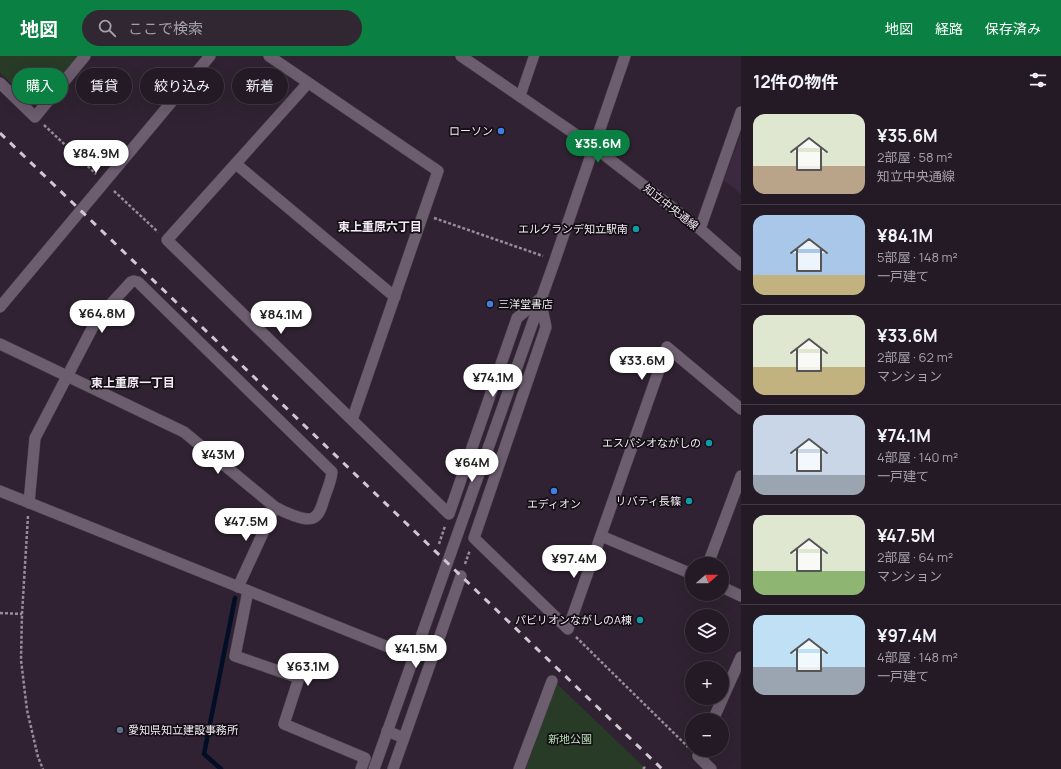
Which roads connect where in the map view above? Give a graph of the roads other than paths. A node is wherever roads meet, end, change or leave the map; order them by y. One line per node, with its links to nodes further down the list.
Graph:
1 (85, 56): 7 (street)
2 (210, 56): 17 (street)
3 (269, 56): 8 (street)
4 (461, 56): 9 (street, 知立中央通線)
5 (534, 56): 9 (street)
6 (625, 56): 11 (street)
7 (0, 83)
8 (308, 83): 12 (street); 15 (street)
9 (520, 97): 11 (street, 知立中央通線)
10 (741, 112): 13 (street)
11 (594, 147): 13 (street, 知立中央通線); 16 (street)
12 (236, 164): 15 (street); 23 (street)
13 (700, 229): 14 (street, 知立中央通線)
14 (741, 265)
15 (395, 297): 23 (street)
16 (540, 299): 20 (street); 21 (street); 24 (street)
17 (0, 307)
18 (0, 344): 19 (street)
19 (66, 377): 28 (street); 29 (street); 29 (street)
20 (511, 381): 21 (street); 25 (street)
21 (526, 386): 30 (street)
22 (741, 409): 30 (street)
23 (352, 420): 24 (street)
24 (479, 426): 25 (street)
25 (493, 431): 37 (street)
26 (741, 476): 31 (street)
27 (0, 491): 28 (street)
28 (29, 503): 34 (street)
29 (275, 507): 34 (street)
30 (601, 536): 32 (street)
31 (711, 557)
32 (685, 571)
33 (461, 576): 42 (street)
34 (243, 589): 37 (street); 44 (street)
35 (729, 590): 36 (street)
36 (741, 596)
37 (413, 657): 41 (street)
38 (741, 657): 40 (street)
39 (552, 681): 47 (street)
40 (716, 713)
41 (387, 731): 42 (street); 45 (street)
42 (404, 738): 46 (street)
43 (702, 757): 48 (street)
44 (361, 769)
45 (374, 769)
46 (393, 769)
47 (519, 769)
48 (711, 769)

